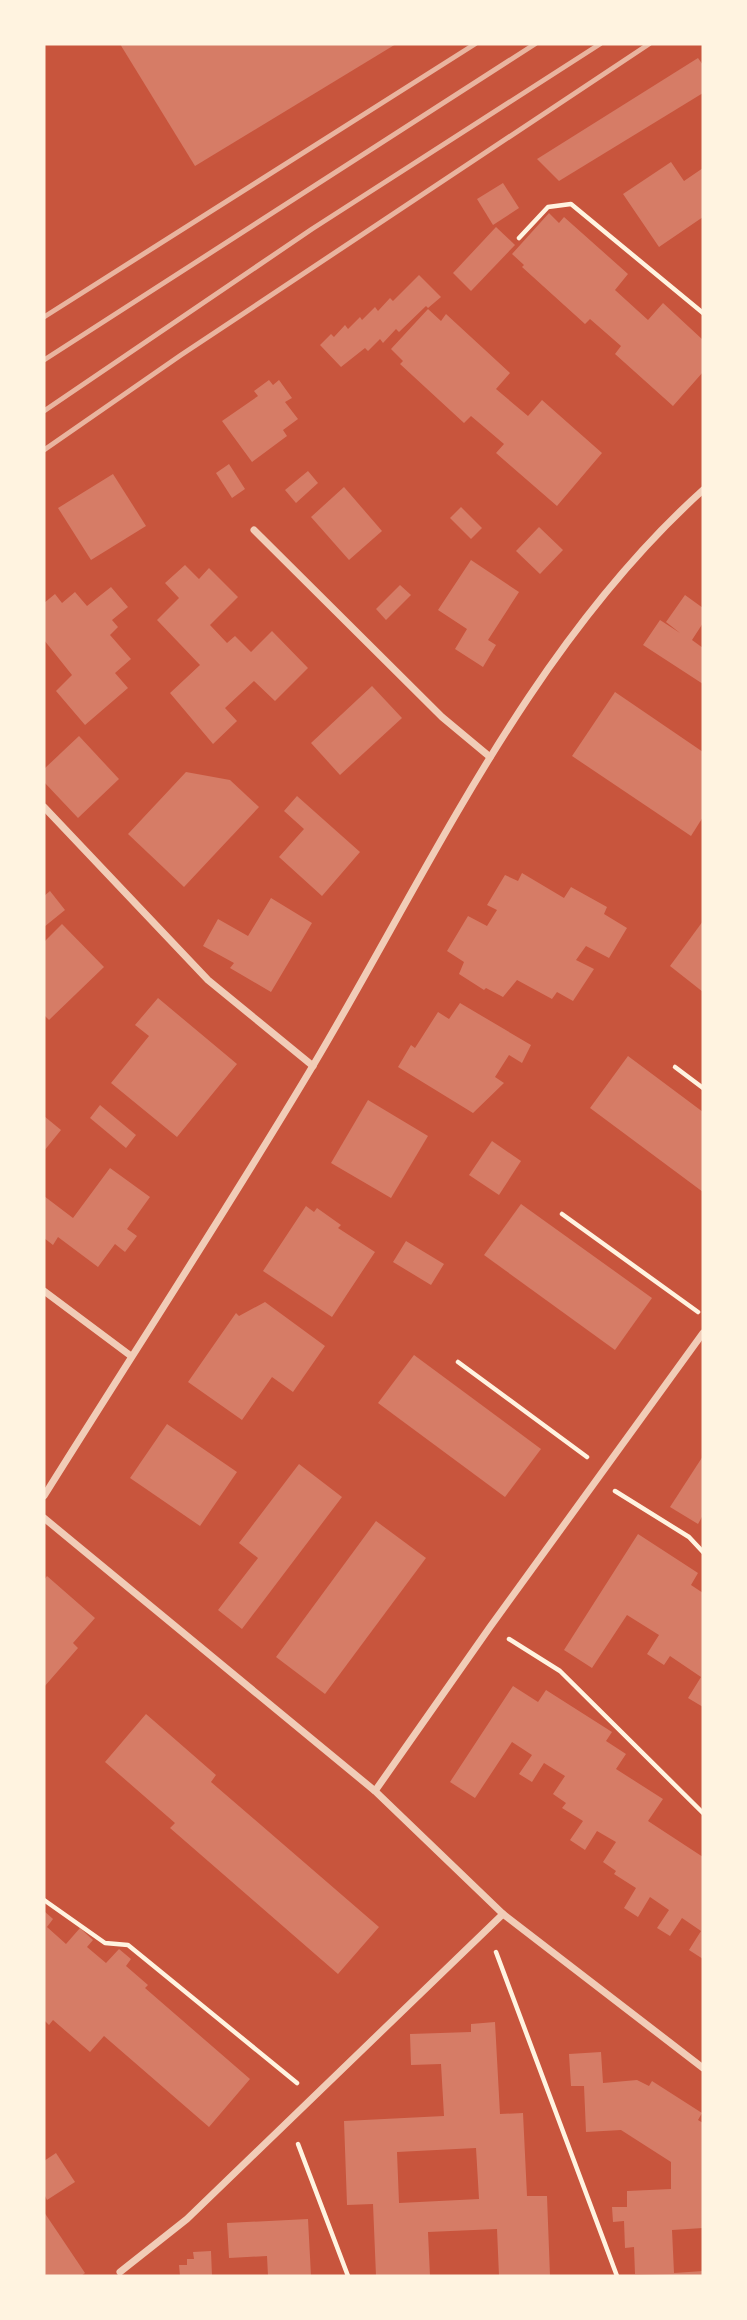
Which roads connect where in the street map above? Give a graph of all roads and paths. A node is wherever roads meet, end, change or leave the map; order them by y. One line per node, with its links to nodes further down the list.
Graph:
1 (519, 238): 2 (path)
2 (703, 313)
3 (703, 490): 5 (street)
4 (254, 530): 5 (street)
5 (490, 757): 7 (street)
6 (44, 807): 7 (street)
7 (313, 1066): 14 (street)
8 (675, 1067): 9 (path)
9 (703, 1088)
10 (562, 1214): 12 (path)
11 (44, 1291): 14 (street)
12 (703, 1316)
13 (703, 1334): 16 (street)
14 (131, 1356): 18 (street)
15 (458, 1362): 16 (path)
16 (605, 1470): 17 (street)
17 (597, 1481): 20 (path); 21 (street)
18 (44, 1496)
19 (44, 1518): 22 (street)
20 (703, 1552)
21 (490, 1627): 22 (street); 23 (path)
22 (375, 1791): 25 (street)
23 (703, 1813)
24 (44, 1899): 28 (path)
25 (503, 1914): 26 (street); 27 (street)
26 (488, 1929): 28 (street); 32 (path)
27 (703, 2068)
28 (314, 2096): 29 (street)
29 (289, 2120): 30 (street); 31 (path)
30 (120, 2272)
31 (348, 2276)
32 (617, 2276)

